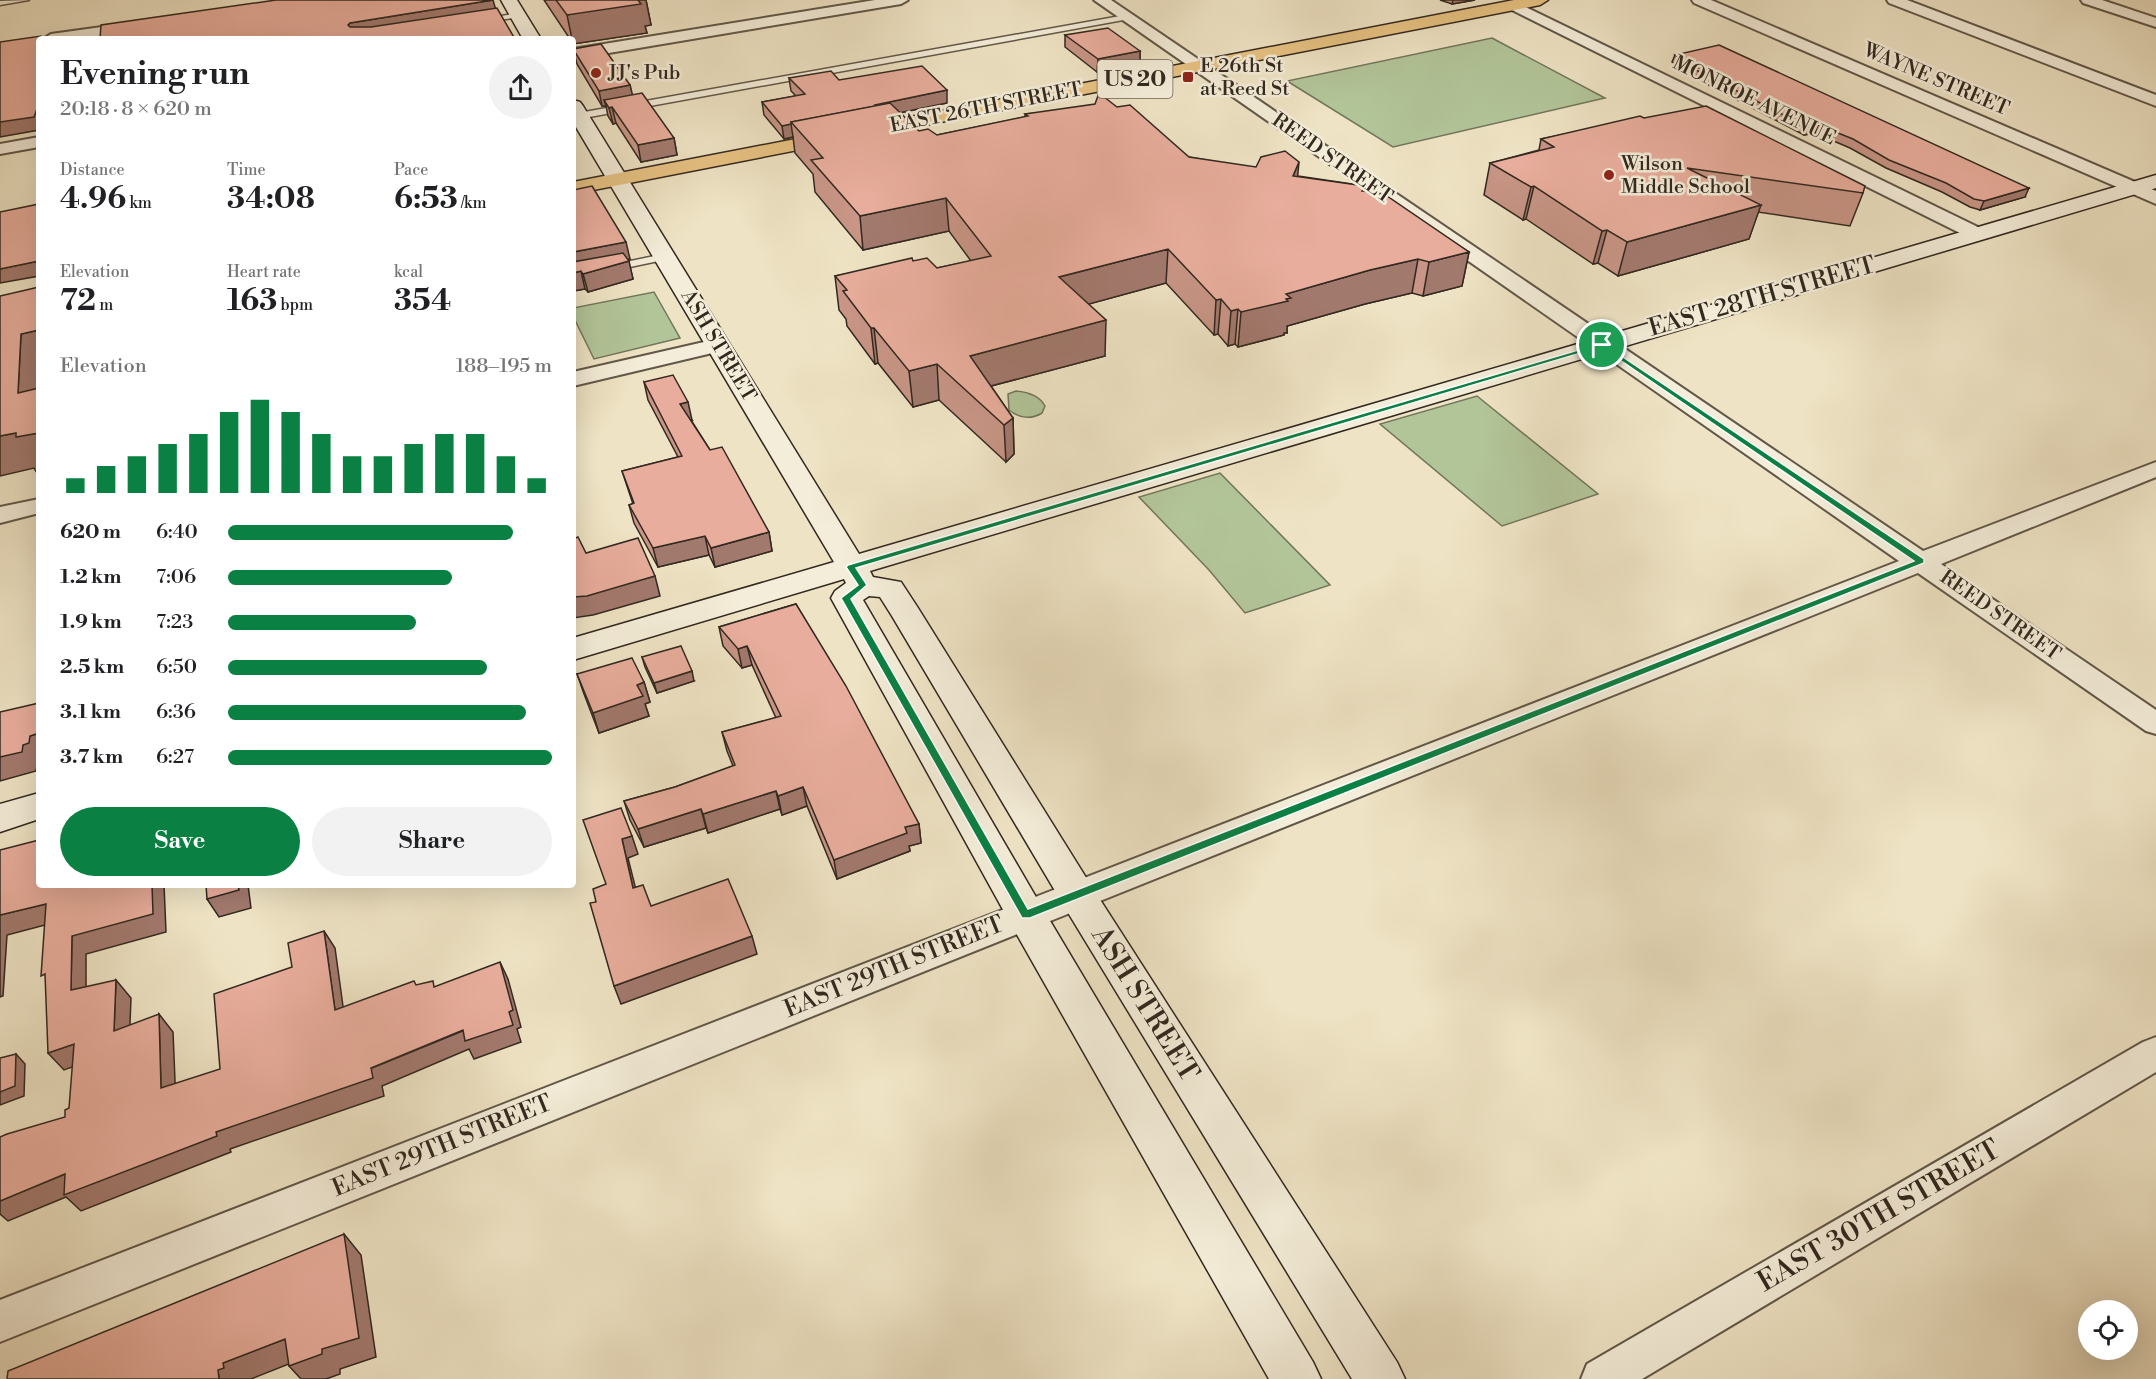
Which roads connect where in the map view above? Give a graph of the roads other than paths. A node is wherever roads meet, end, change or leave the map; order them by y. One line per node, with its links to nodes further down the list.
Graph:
1 (25, 0): 8 (lane)
2 (901, 0): 17 (street)
3 (1101, 0): 11 (street, REED STREET)
4 (1540, 0): 9 (main road, EAST 26TH STREET / US 20)
5 (1699, 0): 26 (street, WAYNE STREET)
6 (1894, 0): 19 (street)
7 (2088, 0): 13 (street)
8 (0, 3)
9 (1513, 5): 18 (main road, EAST 26TH STREET / US 20); 27 (street, MONROE AVENUE)
10 (513, 7): 12 (lane); 16 (street)
11 (1126, 17): 18 (street, REED STREET); 20 (lane)
12 (472, 22)
13 (2156, 23)
14 (156, 24): 15 (street)
15 (72, 36)
16 (530, 36)
17 (576, 54)
18 (1198, 67): 24 (main road, EAST 26TH STREET / US 20); 31 (street, REED STREET)
19 (2156, 101)
20 (576, 113)
21 (576, 115): 24 (street, ASH STREET)
22 (36, 143): 23 (street)
23 (0, 149)
24 (617, 180): 25 (main road, EAST 26TH STREET / US 20); 28 (street, ASH STREET)
25 (576, 187)
26 (2148, 189): 27 (street, EAST 28TH STREET)
27 (1977, 234): 31 (street, EAST 28TH STREET)
28 (664, 257): 29 (lane); 30 (street, ASH STREET)
29 (576, 275)
30 (717, 345): 32 (street); 37 (street, ASH STREET)
31 (1602, 345): 36 (street, REED STREET); 37 (street, EAST 28TH STREET)
32 (576, 378)
33 (2156, 469): 36 (street, EAST 29TH STREET)
34 (36, 507): 35 (street)
35 (0, 515)
36 (1921, 561): 39 (street, REED STREET); 42 (street, EAST 29TH STREET)
37 (857, 576): 38 (street, EAST 28TH STREET); 42 (street, ASH STREET); 43 (street)
38 (576, 648)
39 (2156, 724)
40 (36, 807): 41 (street)
41 (0, 818)
42 (1077, 895): 43 (street, EAST 29TH STREET); 47 (street, ASH STREET)
43 (1026, 915): 45 (street, EAST 29TH STREET); 46 (street)
44 (2156, 1053): 48 (street, EAST 30TH STREET)
45 (0, 1321)
46 (1296, 1379)
47 (1380, 1379)
48 (1602, 1379)

